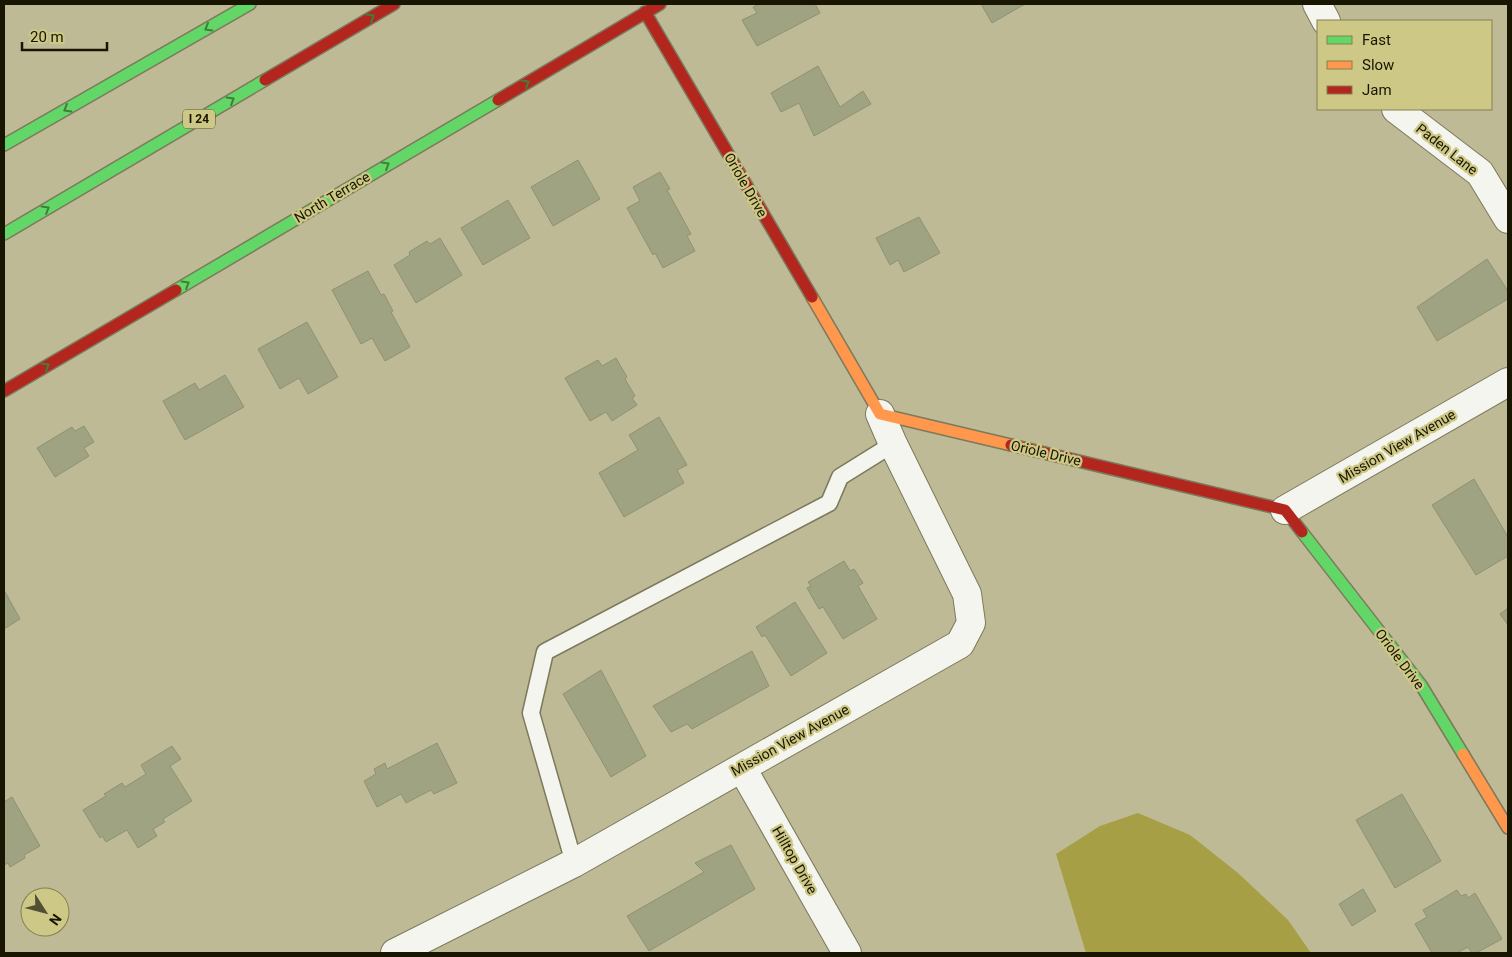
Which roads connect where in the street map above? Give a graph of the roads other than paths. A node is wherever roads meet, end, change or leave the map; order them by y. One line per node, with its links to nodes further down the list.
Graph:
1 (250, 4): 8 (main road, one-way to 8)
2 (394, 4): 10 (main road, I 24, one-way to 2)
3 (660, 4): 5 (main road, North Terrace)
4 (1317, 4): 6 (street)
5 (645, 12): 12 (main road, North Terrace, one-way to 5); 13 (main road, Oriole Drive)
6 (1325, 20)
7 (1397, 110): 9 (street, Paden Lane)
8 (4, 146)
9 (1508, 219)
10 (4, 234)
11 (1508, 382): 15 (street, Mission View Avenue)
12 (4, 391)
13 (880, 414): 14 (street, Mission View Avenue); 15 (main road, Oriole Drive)
14 (894, 444): 16 (street, Mission View Avenue); 18 (lane)
15 (1285, 510): 17 (main road, Oriole Drive)
16 (742, 768): 18 (street, Mission View Avenue); 20 (street, Hilltop Drive)
17 (1508, 828)
18 (574, 863): 19 (street, Mission View Avenue)
19 (395, 953)
20 (848, 953)

